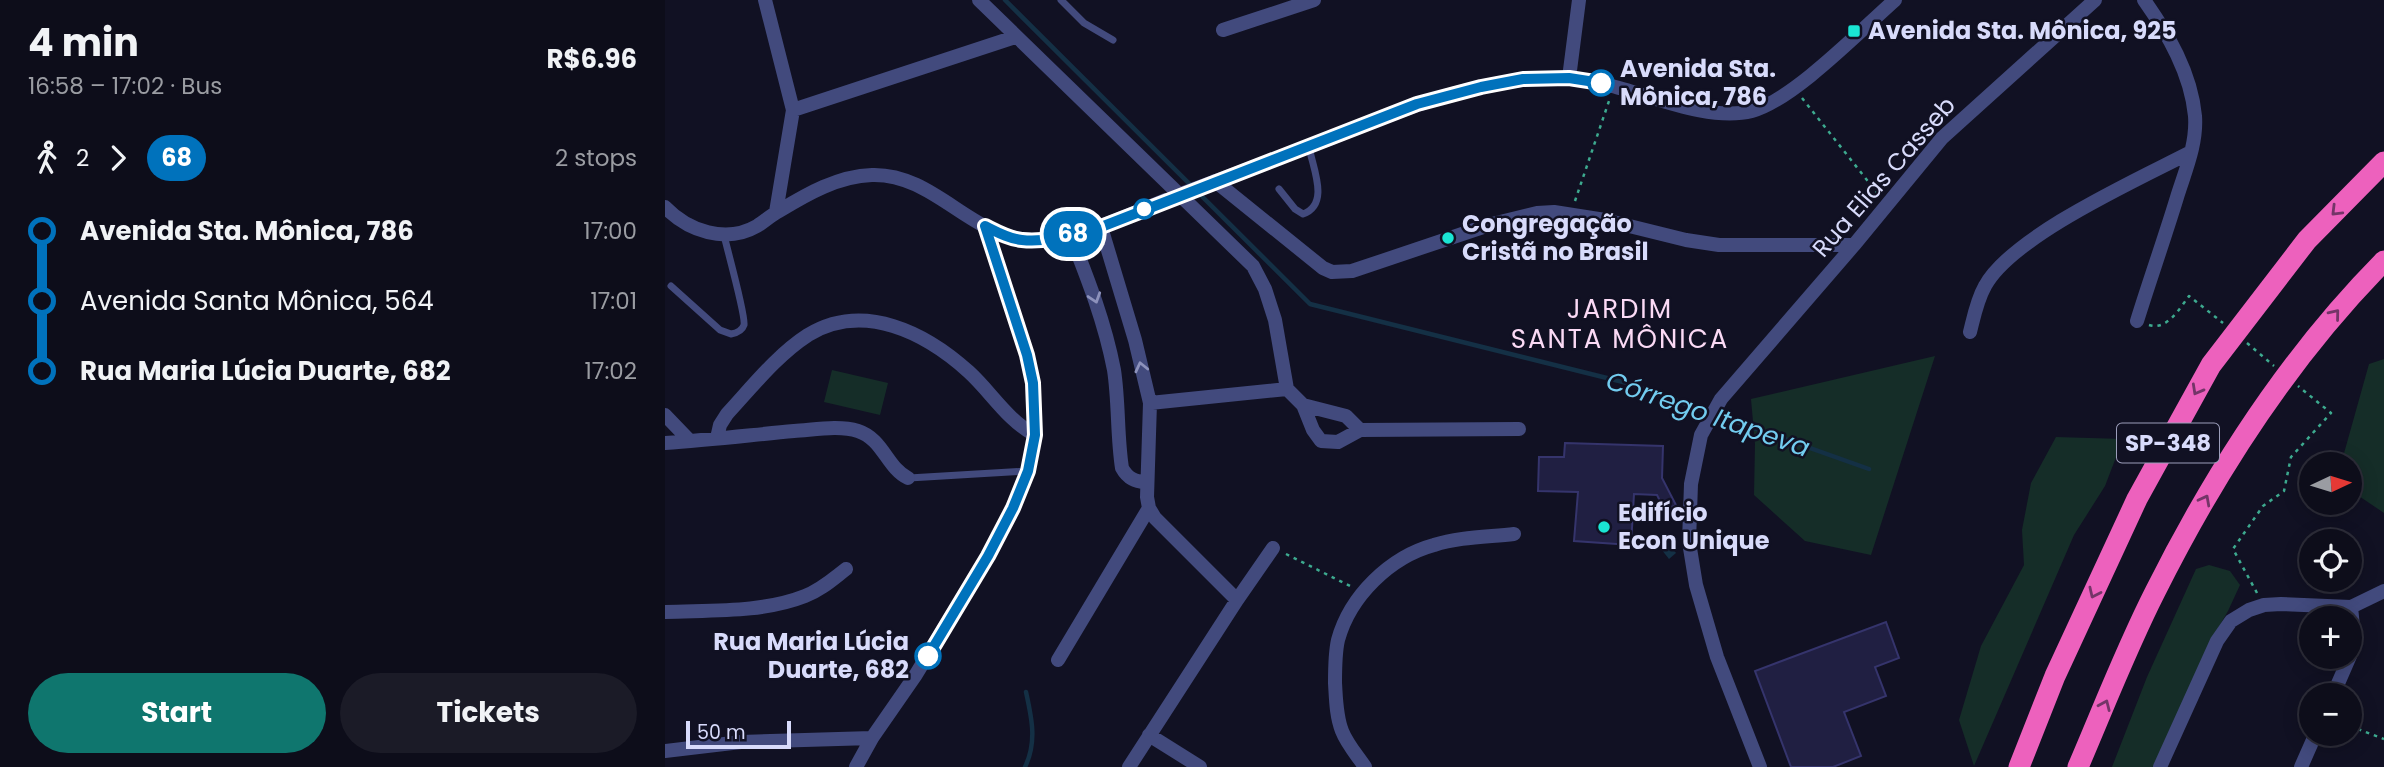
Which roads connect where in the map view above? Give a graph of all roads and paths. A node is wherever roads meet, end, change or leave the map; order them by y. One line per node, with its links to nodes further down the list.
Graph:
1 (765, 0): 15 (street)
2 (979, 0): 10 (street)
3 (1061, 0): 11 (lane)
4 (1314, 0): 9 (street)
5 (1579, 0): 12 (street)
6 (1895, 0): 14 (street)
7 (2095, 0): 22 (street, Rua Elias Casseb)
8 (2144, 0): 17 (street)
9 (1223, 30)
10 (1015, 37): 15 (street); 21 (street)
11 (1113, 40)
12 (1569, 78): 13 (street); 16 (street)
13 (1614, 86): 14 (street); 25 (path)
14 (1794, 88): 22 (path)
15 (793, 110): 24 (street)
16 (1308, 146): 19 (street); 20 (lane)
17 (2191, 152): 33 (street); 35 (street)
18 (2384, 162): 75 (highway, SP-348, one-way to 75)
19 (1209, 183): 21 (street); 25 (street)
20 (1279, 189)
21 (1182, 194): 27 (street); 39 (street)
22 (1887, 205): 30 (street, Rua Elias Casseb)
23 (665, 207): 29 (street)
24 (776, 212): 26 (street); 29 (street)
25 (1571, 214): 30 (street)
26 (985, 226): 28 (street); 45 (street)
27 (1101, 227): 28 (street); 40 (street, one-way to 27)
28 (1070, 234): 51 (street, one-way to 51)
29 (724, 235): 32 (lane)
30 (1854, 245): 74 (street, Rua Elias Casseb)
31 (2384, 261): 76 (highway, SP-348, one-way to 31)
32 (671, 286)
33 (2137, 321): 34 (path)
34 (2230, 329)
35 (1971, 332)
36 (2240, 338): 37 (path)
37 (2281, 371)
38 (2291, 380): 59 (path)
39 (1287, 389): 40 (street); 41 (street)
40 (1150, 403): 51 (street)
41 (1303, 405): 44 (street); 44 (street)
42 (665, 415): 47 (street)
43 (1519, 429): 44 (street)
44 (1360, 430)
45 (1035, 435): 46 (street); 49 (street)
46 (717, 438): 47 (street); 50 (street)
47 (689, 441): 48 (street)
48 (665, 443)
49 (1028, 471): 50 (lane); 66 (street)
50 (908, 478)
51 (1147, 483): 52 (street)
52 (1149, 508): 58 (street); 63 (street)
53 (1514, 534): 57 (street)
54 (1273, 548): 57 (path); 58 (street)
55 (846, 569): 62 (street)
56 (2384, 591): 61 (street)
57 (1362, 592): 73 (street)
58 (1237, 600): 65 (street)
59 (2264, 606): 60 (street); 77 (street)
60 (2328, 606)
61 (2353, 606)
62 (665, 612)
63 (1058, 660)
64 (2362, 731): 67 (path)
65 (1149, 735): 71 (street); 72 (street)
66 (872, 738): 69 (street); 70 (street)
67 (2384, 739)
68 (2310, 746): 78 (street)
69 (665, 751)
70 (856, 767)
71 (1129, 767)
72 (1199, 767)
73 (1365, 767)
74 (1760, 767)
75 (2019, 767)
76 (2078, 767)
77 (2159, 767)
78 (2301, 767)

